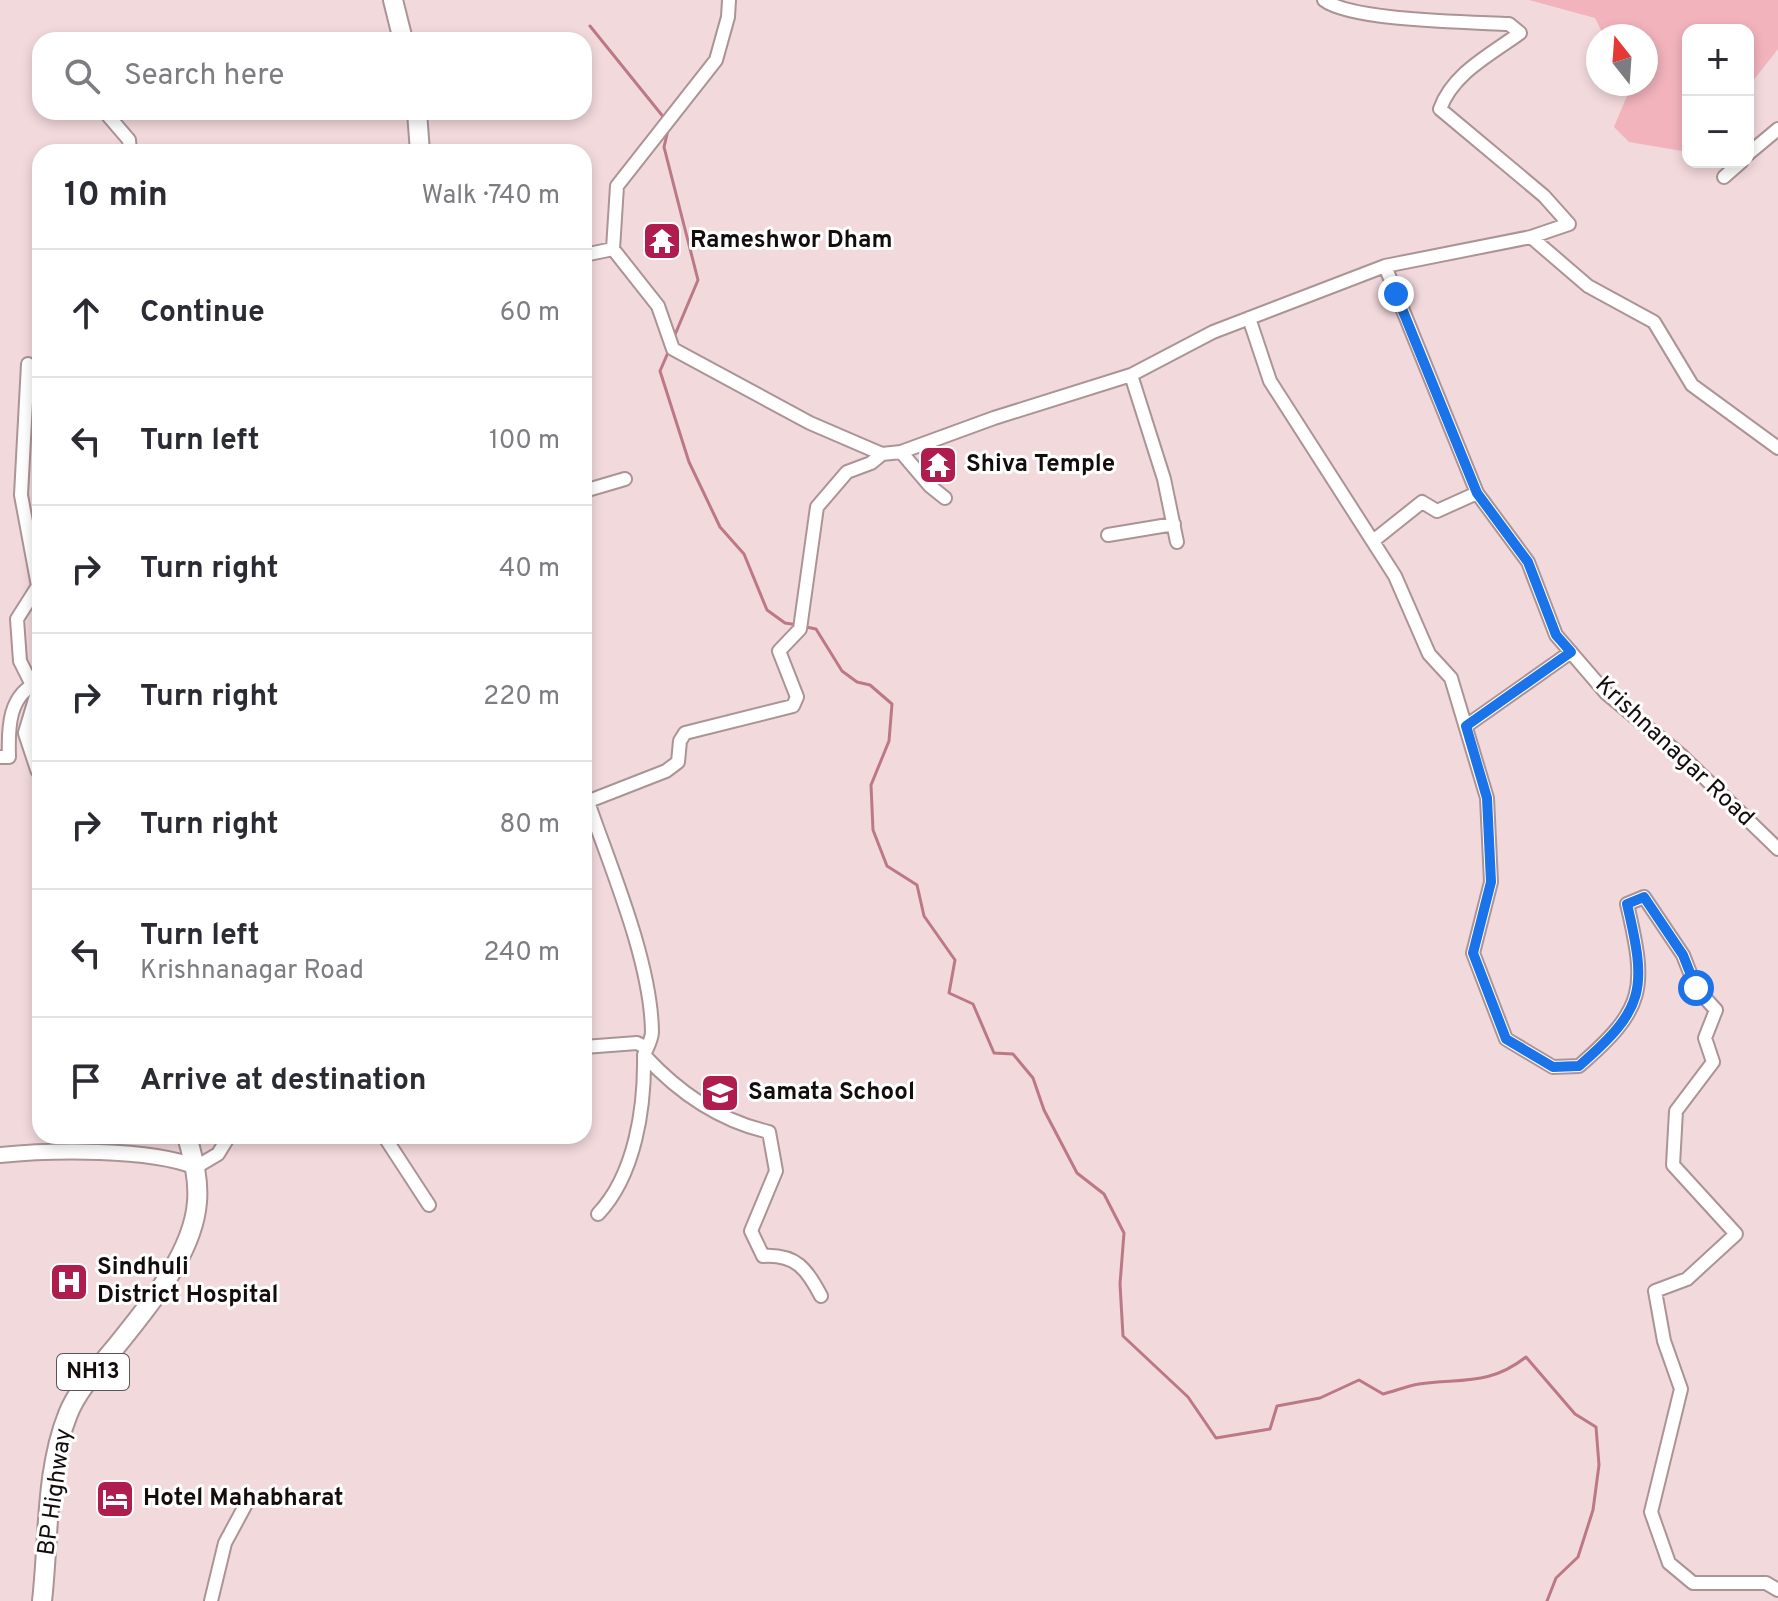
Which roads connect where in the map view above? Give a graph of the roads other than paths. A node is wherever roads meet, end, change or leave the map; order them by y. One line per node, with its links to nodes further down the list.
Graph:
1 (729, 0): 14 (street)
2 (1324, 0): 13 (street)
3 (392, 1): 4 (highway)
4 (401, 32)
5 (112, 120): 8 (street)
6 (418, 120): 9 (highway)
7 (1778, 129): 10 (street)
8 (129, 144)
9 (419, 144)
10 (1754, 149)
11 (1734, 168): 12 (street)
12 (1724, 177)
13 (1531, 237): 16 (street); 20 (street)
14 (613, 249): 15 (street); 22 (street)
15 (592, 253)
16 (1385, 266): 17 (street); 25 (street, Krishnanagar Road)
17 (1249, 318): 19 (street); 29 (street)
18 (28, 364): 31 (street)
19 (1131, 375): 21 (street); 27 (street)
20 (1778, 448)
21 (901, 452): 22 (street); 26 (street)
22 (882, 454): 40 (street)
23 (625, 479): 24 (street)
24 (592, 489)
25 (1477, 493): 29 (street); 33 (street, Krishnanagar Road)
26 (945, 498)
27 (1174, 524): 28 (street); 30 (street)
28 (1108, 535)
29 (1373, 541): 37 (street)
30 (1177, 542)
31 (32, 554)
32 (32, 595): 34 (street)
33 (1571, 652): 37 (street); 42 (street, Krishnanagar Road)
34 (32, 679)
35 (32, 690): 39 (street)
36 (32, 712): 38 (highway)
37 (1466, 726): 54 (street)
38 (32, 745)
39 (0, 757)
40 (592, 801)
41 (592, 819): 44 (street)
42 (1778, 849)
43 (592, 1046): 44 (street)
44 (645, 1052): 51 (street); 52 (street)
45 (189, 1144): 49 (highway, BP Highway / NH13)
46 (224, 1144): 49 (street)
47 (389, 1144): 50 (street)
48 (0, 1155): 49 (main road)
49 (196, 1167): 55 (highway, BP Highway / NH13)
50 (429, 1205)
51 (598, 1214)
52 (821, 1296)
53 (246, 1504): 56 (street)
54 (1778, 1590)
55 (42, 1601)
56 (211, 1601)

